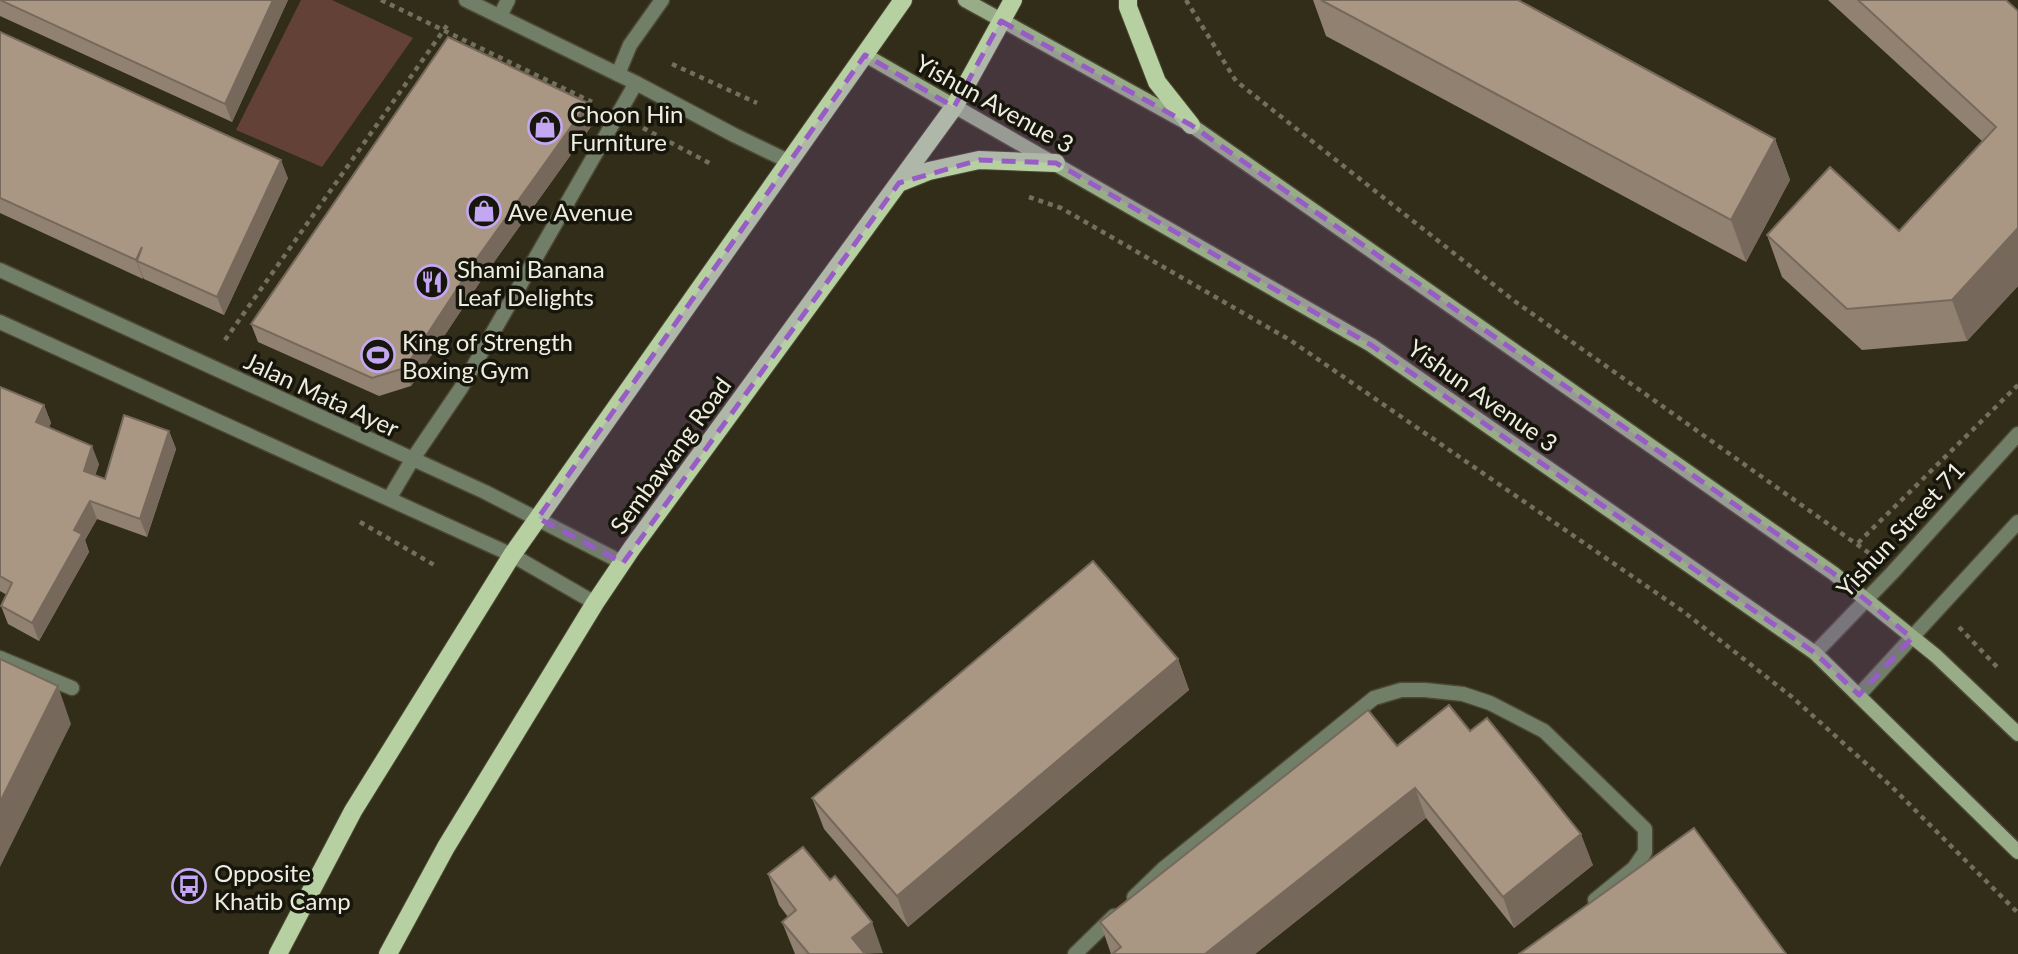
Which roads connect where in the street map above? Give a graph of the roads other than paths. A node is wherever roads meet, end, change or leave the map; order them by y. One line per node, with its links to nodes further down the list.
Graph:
1 (467, 0): 8 (street)
2 (508, 0): 8 (street)
3 (662, 0): 11 (street)
4 (902, 0): 10 (main road)
5 (965, 0): 9 (main road)
6 (1013, 0): 9 (main road, Sembawang Road)
7 (1128, 0): 14 (main road)
8 (500, 16): 11 (street)
9 (1001, 21): 13 (main road, Sembawang Road); 14 (main road)
10 (865, 55): 13 (main road, Yishun Avenue 3); 15 (main road)
11 (618, 74): 12 (street)
12 (636, 83): 15 (street); 21 (street)
13 (954, 107): 16 (main road, Yishun Avenue 3); 17 (main road, Sembawang Road)
14 (1191, 125): 27 (main road)
15 (788, 161): 23 (main road)
16 (1056, 163): 17 (main road); 30 (main road, Yishun Avenue 3)
17 (899, 183): 26 (main road, Sembawang Road)
18 (0, 270): 21 (street, Jalan Mata Ayer)
19 (0, 322): 22 (street)
20 (2018, 434): 27 (street, Yishun Street 71)
21 (412, 460): 22 (street); 23 (street, Jalan Mata Ayer)
22 (389, 499): 25 (street)
23 (538, 518): 25 (main road); 26 (street, Jalan Mata Ayer)
24 (2018, 522): 29 (street)
25 (512, 555): 28 (street); 37 (main road)
26 (623, 563): 28 (main road, Sembawang Road)
27 (1867, 600): 29 (main road); 30 (street, Yishun Street 71)
28 (595, 603): 38 (main road, Sembawang Road)
29 (1912, 638): 33 (street); 34 (main road)
30 (1815, 653): 33 (main road, Yishun Avenue 3)
31 (0, 658): 32 (street)
32 (72, 688)
33 (1859, 695): 35 (main road, Yishun Avenue 3)
34 (2018, 734)
35 (2018, 852)
36 (1588, 905): 39 (street)
37 (278, 954)
38 (388, 954)
39 (1075, 954)

